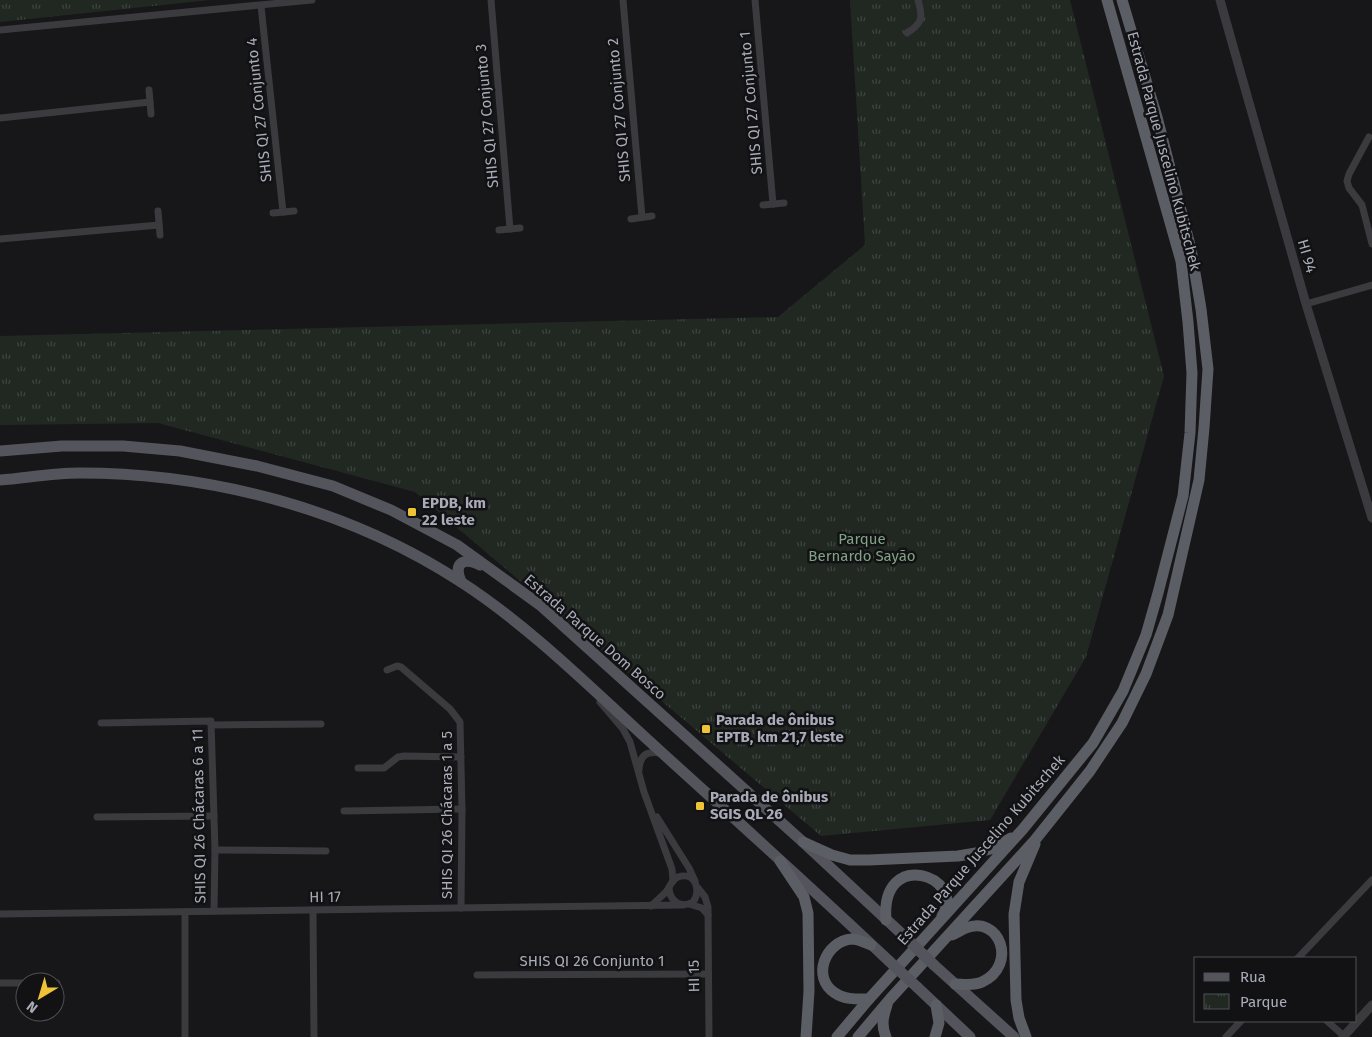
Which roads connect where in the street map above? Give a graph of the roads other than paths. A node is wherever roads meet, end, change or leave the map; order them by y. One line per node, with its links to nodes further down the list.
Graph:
1 (312, 0): 9 (street)
2 (491, 0): 29 (street, SHIS QI 27 Conjunto 3)
3 (623, 0): 25 (street, SHIS QI 27 Conjunto 2)
4 (755, 0): 18 (street, SHIS QI 27 Conjunto 1)
5 (918, 0): 11 (street)
6 (1107, 0): 55 (highway, Estrada Parque Juscelino Kubitschek)
7 (1122, 0): 56 (highway, Estrada Parque Juscelino Kubitschek)
8 (1220, 0): 35 (street, HI 94)
9 (261, 6): 10 (street); 22 (street, SHIS QI 27 Conjunto 4)
10 (0, 30)
11 (907, 33)
12 (149, 90): 13 (street)
13 (150, 102): 14 (street); 15 (street)
14 (151, 114)
15 (0, 118)
16 (1369, 137): 33 (street)
17 (784, 203): 18 (street)
18 (774, 204): 19 (street)
19 (763, 205)
20 (158, 211): 27 (street)
21 (294, 211): 22 (street)
22 (284, 212): 23 (street)
23 (273, 213)
24 (652, 216): 25 (street)
25 (642, 218): 26 (street)
26 (631, 219)
27 (159, 225): 31 (street); 32 (street)
28 (520, 228): 29 (street)
29 (510, 229): 30 (street)
30 (499, 230)
31 (160, 235)
32 (0, 239)
33 (1372, 244)
34 (1372, 286): 35 (street)
35 (1306, 304): 38 (street, HI 94)
36 (0, 451): 39 (main road, Estrada Parque Dom Bosco)
37 (0, 480): 40 (main road)
38 (1372, 518)
39 (502, 576): 40 (main road); 57 (main road, Estrada Parque Dom Bosco)
40 (461, 582): 42 (main road)
41 (386, 670): 47 (street, SHIS QI 26 Chácaras 1 a 5)
42 (579, 677): 46 (main road); 49 (street)
43 (101, 723): 44 (street)
44 (211, 723): 45 (street); 53 (street, SHIS QI 26 Chácaras 6 a 11)
45 (321, 724)
46 (662, 753): 49 (street); 60 (main road)
47 (461, 757): 48 (street); 51 (street, SHIS QI 26 Chácaras 1 a 5)
48 (358, 768)
49 (638, 772): 50 (street)
50 (650, 808): 62 (street); 63 (street, HI 15)
51 (462, 810): 52 (street); 66 (street, SHIS QI 26 Chácaras 1 a 5)
52 (344, 811)
53 (214, 816): 54 (street); 58 (street, SHIS QI 26 Chácaras 6 a 11)
54 (97, 817)
55 (1022, 830): 57 (highway); 73 (highway, Estrada Parque Juscelino Kubitschek)
56 (1035, 840): 74 (highway, Estrada Parque Juscelino Kubitschek); 101 (highway)
57 (803, 842): 72 (main road, Estrada Parque Dom Bosco)
58 (215, 850): 59 (street); 68 (street, SHIS QI 26 Chácaras 6 a 11)
59 (326, 851)
60 (780, 861): 75 (main road); 94 (highway)
61 (1372, 880): 76 (street)
62 (671, 884): 63 (street); 64 (street); 65 (street)
63 (696, 884): 64 (street); 71 (street, HI 15)
64 (686, 905): 65 (street, HI 17); 71 (street)
65 (651, 906): 66 (street, HI 17)
66 (461, 908): 67 (street, HI 17)
67 (313, 910): 68 (street, HI 17); 92 (street)
68 (214, 911): 69 (street, HI 17)
69 (185, 912): 70 (street, HI 17); 91 (street)
70 (0, 914)
71 (708, 915): 77 (street, HI 15)
72 (886, 920): 73 (highway); 81 (main road, Estrada Parque Dom Bosco, bridge)
73 (936, 926): 82 (highway, Estrada Parque Juscelino Kubitschek)
74 (944, 940): 81 (highway); 83 (highway, Estrada Parque Juscelino Kubitschek)
75 (871, 944): 82 (highway); 84 (main road, bridge)
76 (1299, 957)
77 (708, 974): 78 (street, SHIS QI 26 Conjunto 1); 93 (street, HI 15)
78 (477, 975)
79 (0, 983): 80 (street)
80 (15, 983)
81 (955, 984): 100 (main road, Estrada Parque Dom Bosco)
82 (870, 999): 95 (highway, Estrada Parque Juscelino Kubitschek)
83 (890, 999): 96 (highway, Estrada Parque Juscelino Kubitschek); 97 (highway)
84 (936, 1005): 98 (highway); 99 (main road)
85 (1372, 1005): 86 (street)
86 (1357, 1021)
87 (1240, 1022): 102 (street)
88 (1328, 1022): 90 (street)
89 (1356, 1022): 90 (street)
90 (1343, 1036)
91 (185, 1037)
92 (314, 1037)
93 (709, 1037)
94 (806, 1037)
95 (837, 1037)
96 (858, 1037)
97 (886, 1037)
98 (935, 1037)
99 (970, 1037)
100 (1014, 1037)
101 (1026, 1037)
102 (1226, 1037)

